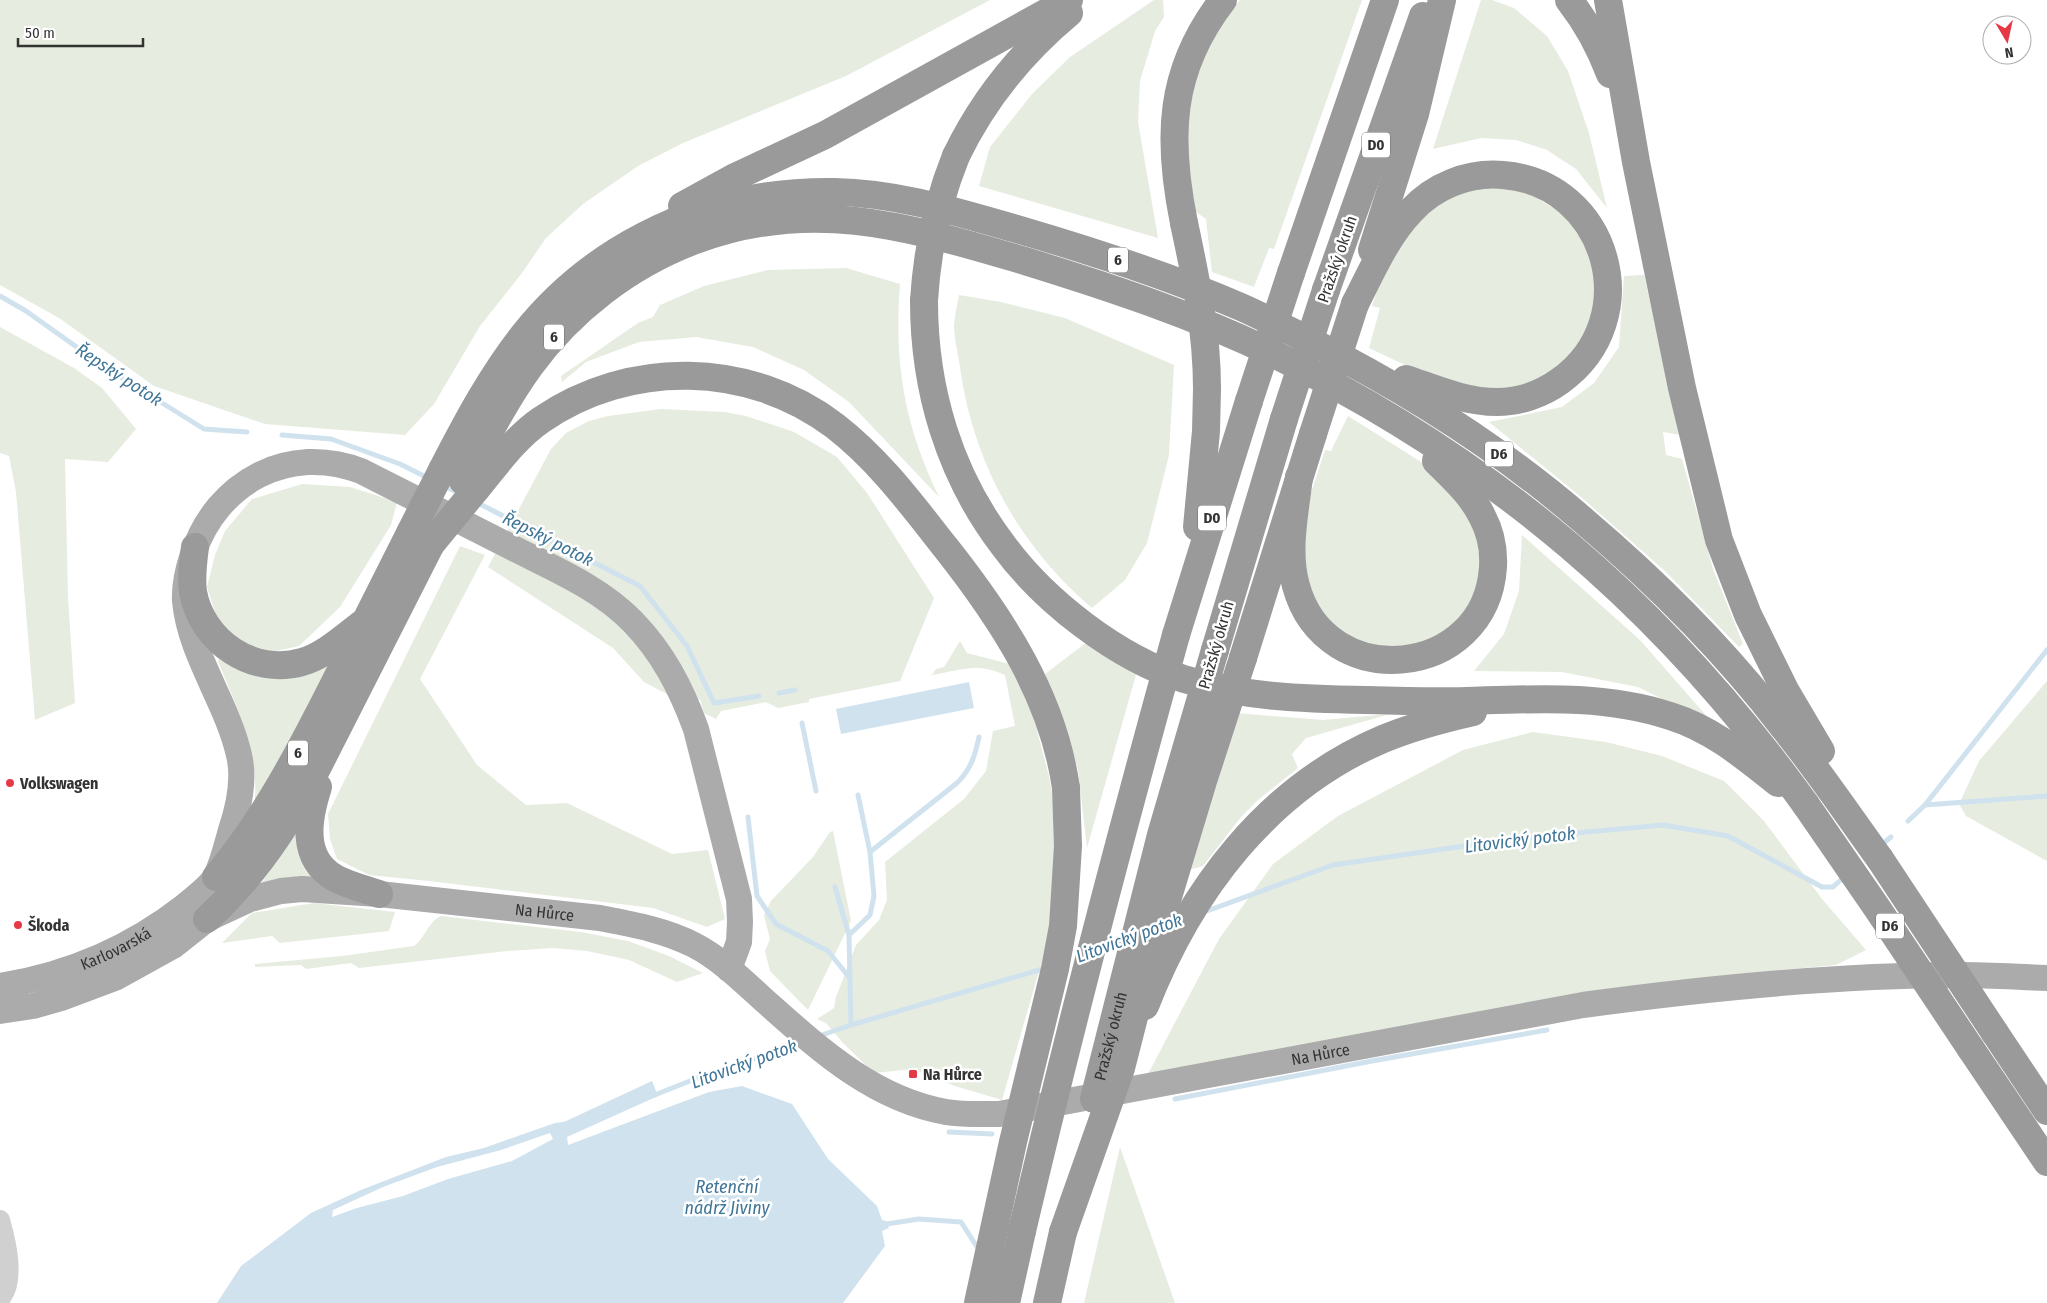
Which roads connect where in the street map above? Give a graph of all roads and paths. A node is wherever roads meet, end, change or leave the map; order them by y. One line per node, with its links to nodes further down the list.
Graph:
1 (1069, 0): 10 (highway)
2 (1086, 0): 20 (highway, bridge)
3 (1223, 0): 18 (highway, bridge)
4 (1385, 0): 18 (highway, D0, bridge)
5 (1428, 0): 35 (highway, Pražský okruh / D0, bridge)
6 (1442, 0): 11 (highway)
7 (1569, 0): 9 (highway)
8 (1608, 0): 9 (highway)
9 (1636, 162): 22 (highway)
10 (605, 259): 12 (highway, 6); 15 (highway, 6)
11 (1355, 304): 12 (highway); 14 (highway, bridge)
12 (1333, 353): 22 (highway, D6)
13 (1386, 414): 14 (highway); 15 (highway, 6); 23 (highway, D6)
14 (1299, 477): 31 (highway, bridge)
15 (461, 479): 16 (highway, 6, bridge); 16 (highway, bridge); 37 (highway, bridge)
16 (420, 538): 19 (highway, 6); 21 (highway, 6)
17 (195, 547): 19 (highway); 24 (main road); 27 (main road)
18 (1191, 586): 38 (highway, D0, bridge)
19 (366, 621): 24 (highway, 6)
20 (1531, 699): 23 (highway); 31 (highway, bridge)
21 (335, 734): 25 (highway); 26 (highway, 6)
22 (1834, 786): 32 (highway, D6, bridge)
23 (1806, 805): 33 (highway, D6, bridge)
24 (216, 877): 29 (main road, Karlovarská / 6)
25 (379, 894): 26 (main road); 27 (main road, Na Hůrce)
26 (207, 919): 30 (main road, Karlovarská / 6)
27 (729, 969): 28 (main road, Na Hůrce)
28 (2047, 978)
29 (0, 986)
30 (0, 1010)
31 (1121, 1068): 35 (highway, bridge)
32 (2047, 1111)
33 (2047, 1162)
34 (0, 1220): 36 (street)
35 (1063, 1232): 39 (highway, Pražský okruh / D0)
36 (0, 1299)
37 (978, 1303)
38 (1006, 1303)
39 (1047, 1303)

